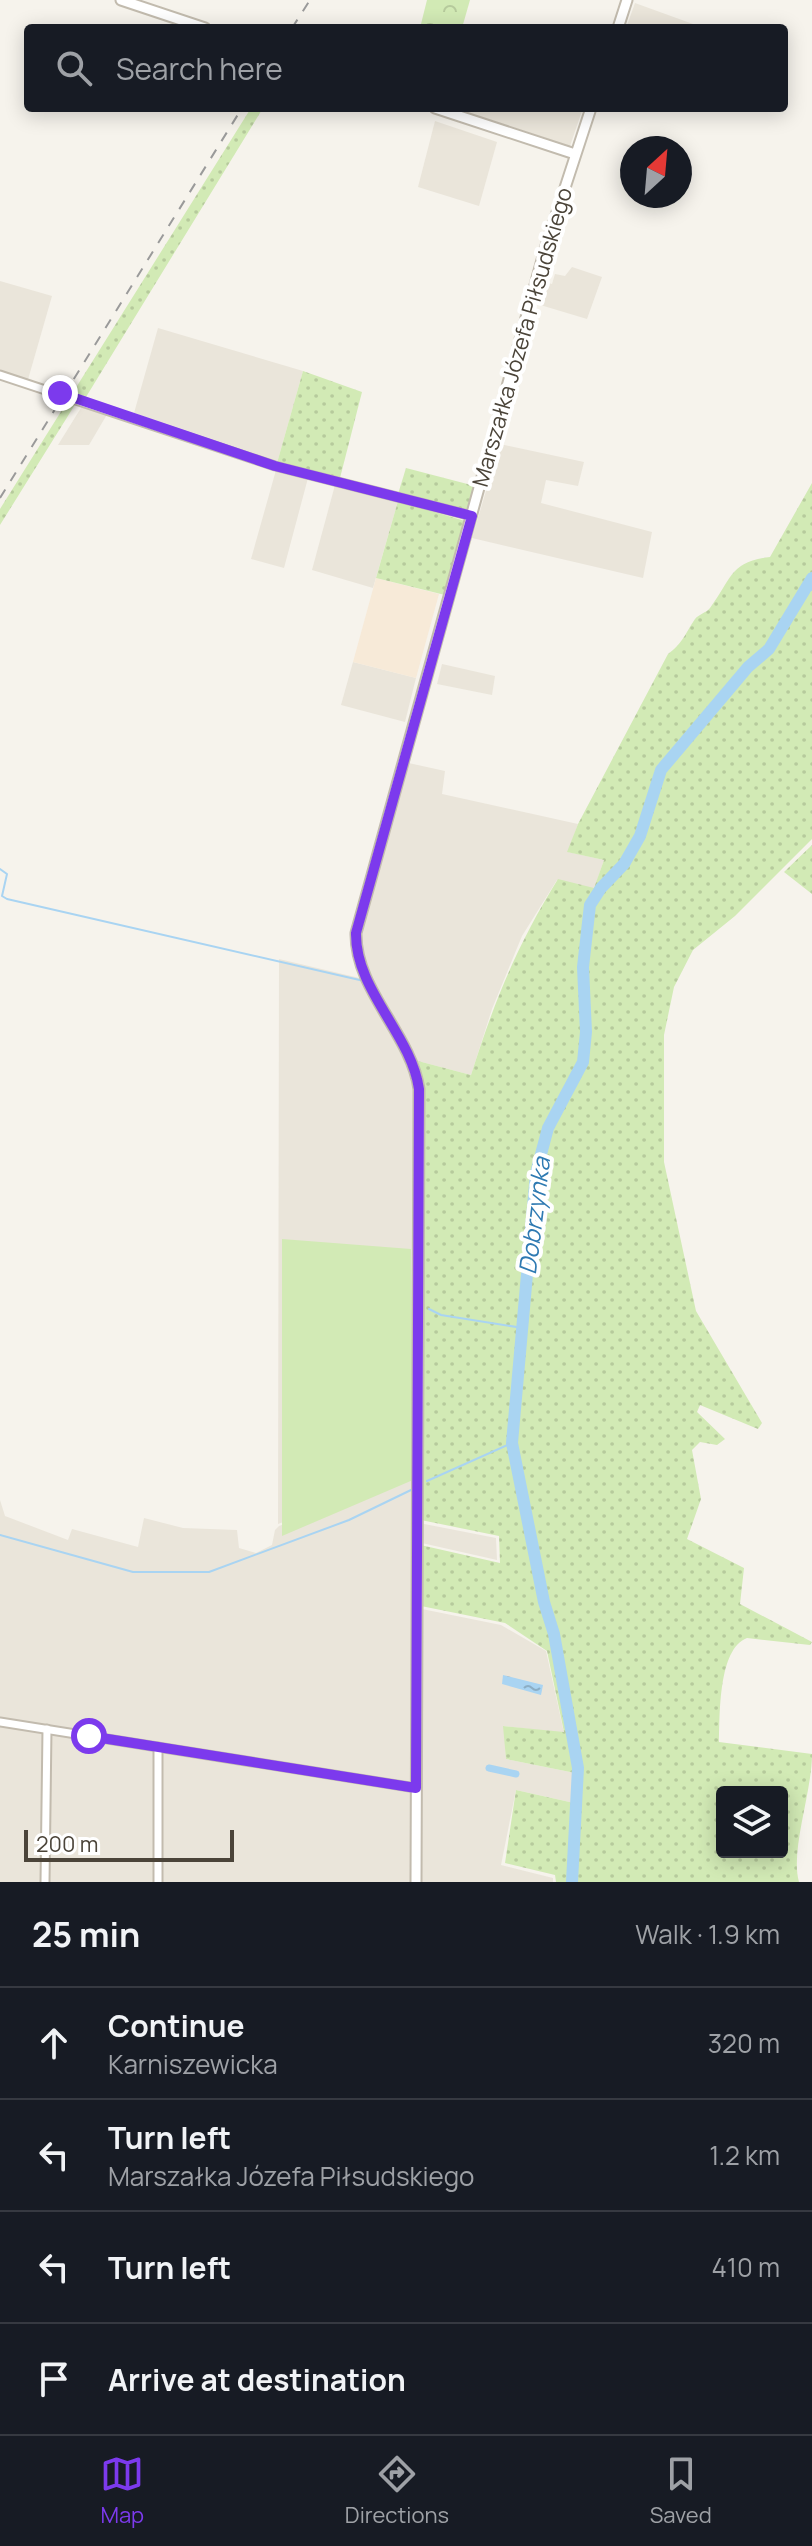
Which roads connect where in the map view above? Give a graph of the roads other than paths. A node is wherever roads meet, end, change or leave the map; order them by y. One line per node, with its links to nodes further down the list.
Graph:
1 (121, 0): 3 (street)
2 (627, 0): 4 (street)
3 (193, 24)
4 (619, 24)
5 (447, 112): 7 (street)
6 (590, 112): 7 (street, Marszałka Józefa Piłsudskiego)
7 (575, 154): 9 (street, Marszałka Józefa Piłsudskiego)
8 (0, 375): 9 (street)
9 (472, 516): 13 (street, Marszałka Józefa Piłsudskiego)
10 (0, 1722): 11 (street)
11 (47, 1729): 12 (street); 14 (street)
12 (158, 1747): 13 (street); 15 (street)
13 (416, 1788): 16 (street, Marszałka Józefa Piłsudskiego)
14 (45, 1882)
15 (158, 1882)
16 (416, 1882)

